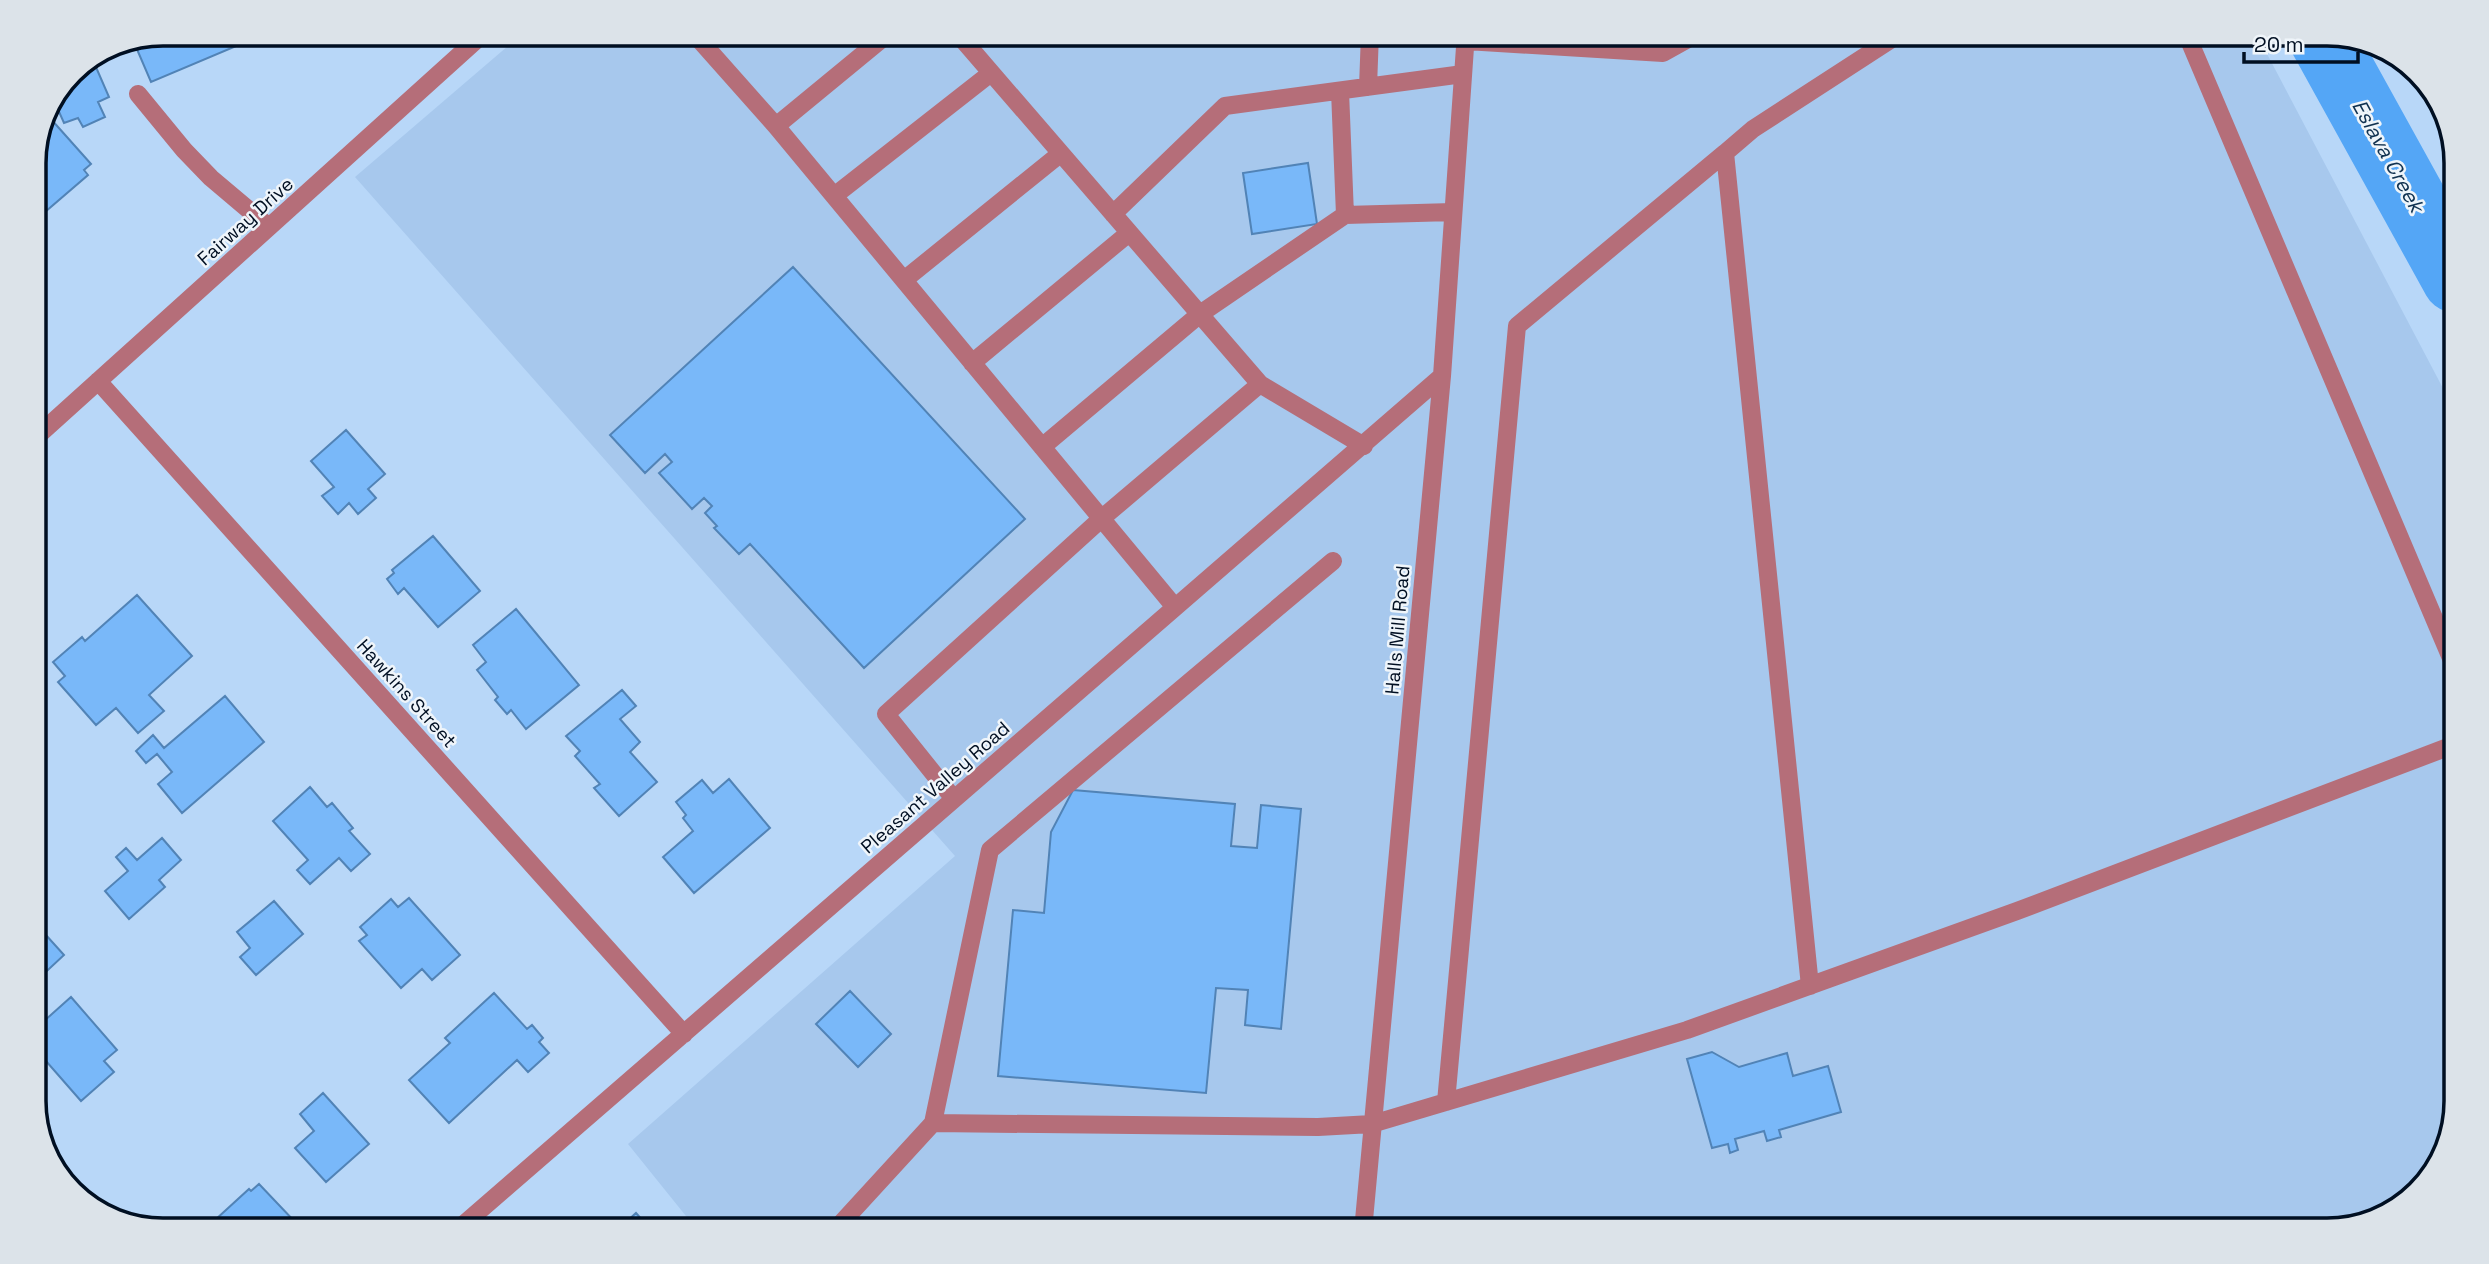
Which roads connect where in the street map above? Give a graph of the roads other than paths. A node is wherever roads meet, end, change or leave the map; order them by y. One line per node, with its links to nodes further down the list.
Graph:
1 (470, 46): 23 (street, Fairway Drive)
2 (705, 46): 16 (street)
3 (873, 46): 16 (street)
4 (968, 46): 11 (street)
5 (1370, 46): 13 (street)
6 (1465, 46): 12 (street, Halls Mill Road)
7 (1615, 46): 8 (street)
8 (1676, 46)
9 (1881, 46): 17 (street)
10 (2192, 46): 37 (street)
11 (991, 73): 18 (street); 19 (street)
12 (1463, 74): 13 (street); 20 (street, Halls Mill Road)
13 (1368, 87): 14 (street)
14 (1340, 91): 21 (street); 22 (street)
15 (138, 94): 23 (street)
16 (776, 126): 19 (street)
17 (1725, 152): 40 (street); 42 (street)
18 (1060, 154): 21 (street); 25 (street)
19 (834, 196): 25 (street)
20 (1453, 212): 22 (street); 28 (street, Halls Mill Road)
21 (1113, 214): 24 (street)
22 (1345, 215): 26 (street)
23 (269, 227): 29 (street, Fairway Drive)
24 (1129, 233): 26 (street); 27 (street)
25 (904, 280): 27 (street)
26 (1200, 314): 30 (street); 33 (street)
27 (972, 363): 33 (street)
28 (1442, 376): 32 (street, Pleasant Valley Road); 44 (street, Halls Mill Road)
29 (98, 381): 31 (street, Fairway Drive); 41 (street, Hawkins Street)
30 (1260, 384): 32 (street); 34 (street)
31 (46, 428)
32 (1364, 446): 36 (street, Pleasant Valley Road)
33 (1042, 447): 34 (street)
34 (1101, 519): 36 (street); 39 (street)
35 (1332, 561): 43 (street)
36 (1174, 606): 39 (street, Pleasant Valley Road)
37 (2444, 641)
38 (2444, 749): 40 (street)
39 (954, 799): 41 (street, Pleasant Valley Road)
40 (1810, 986): 42 (street)
41 (684, 1034): 45 (street, Pleasant Valley Road)
42 (1446, 1102): 44 (street)
43 (933, 1123): 44 (street); 46 (street)
44 (1372, 1124): 47 (street, Halls Mill Road)
45 (471, 1218)
46 (846, 1218)
47 (1364, 1218)

